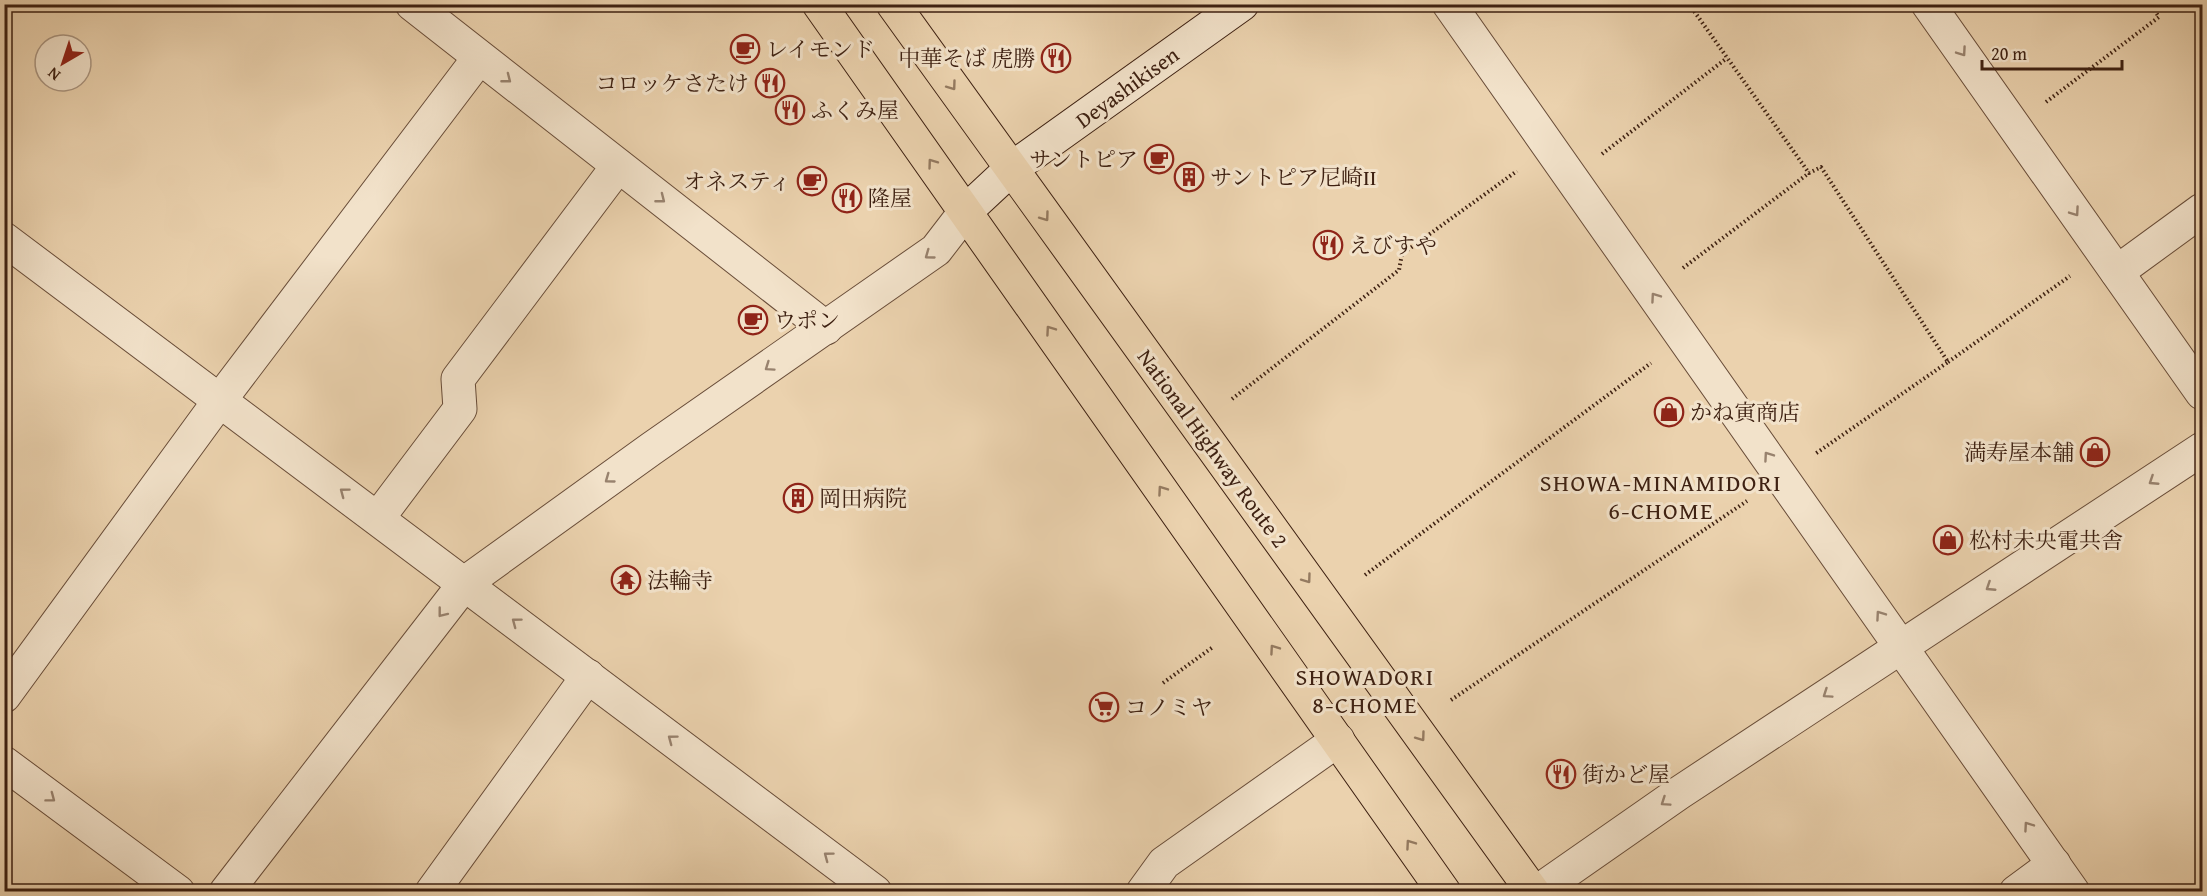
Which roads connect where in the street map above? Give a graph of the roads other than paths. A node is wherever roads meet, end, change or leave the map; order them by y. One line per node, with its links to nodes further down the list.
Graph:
1 (411, 4): 7 (street)
2 (819, 4): 11 (highway, one-way to 2)
3 (893, 4): 9 (highway, National Highway Route 2, one-way to 9)
4 (1242, 4): 9 (street, Deyashikisen)
5 (1449, 4): 20 (street, one-way to 5)
6 (1928, 4): 13 (street, one-way to 13)
7 (479, 58): 8 (street, one-way to 8); 16 (street)
8 (618, 166): 14 (street, one-way to 14); 18 (street)
9 (1011, 169): 11 (street, Deyashikisen); 32 (highway, National Highway Route 2, one-way to 32)
10 (2202, 210): 13 (street)
11 (966, 211): 14 (street, Deyashikisen, one-way to 14); 23 (highway, one-way to 11)
12 (4, 238): 16 (street)
13 (2110, 262): 15 (street)
14 (826, 328): 19 (street, Deyashikisen, one-way to 19)
15 (2202, 393)
16 (220, 399): 18 (street, one-way to 16); 22 (street)
17 (2202, 449): 20 (street, one-way to 20)
18 (378, 518): 19 (street)
19 (465, 583): 21 (street, one-way to 19); 27 (street, Deyashikisen, one-way to 27)
20 (1901, 645): 25 (street, one-way to 20); 32 (street, one-way to 32)
21 (588, 676): 28 (street); 29 (street, one-way to 21)
22 (4, 696)
23 (1338, 740): 30 (street); 31 (highway, one-way to 23)
24 (4, 763): 26 (street, one-way to 26)
25 (2054, 864): 33 (street); 34 (street)
26 (178, 891)
27 (226, 891)
28 (432, 891)
29 (875, 891)
30 (1143, 891)
31 (1444, 891)
32 (1535, 891)
33 (2016, 891)
34 (2073, 891)

